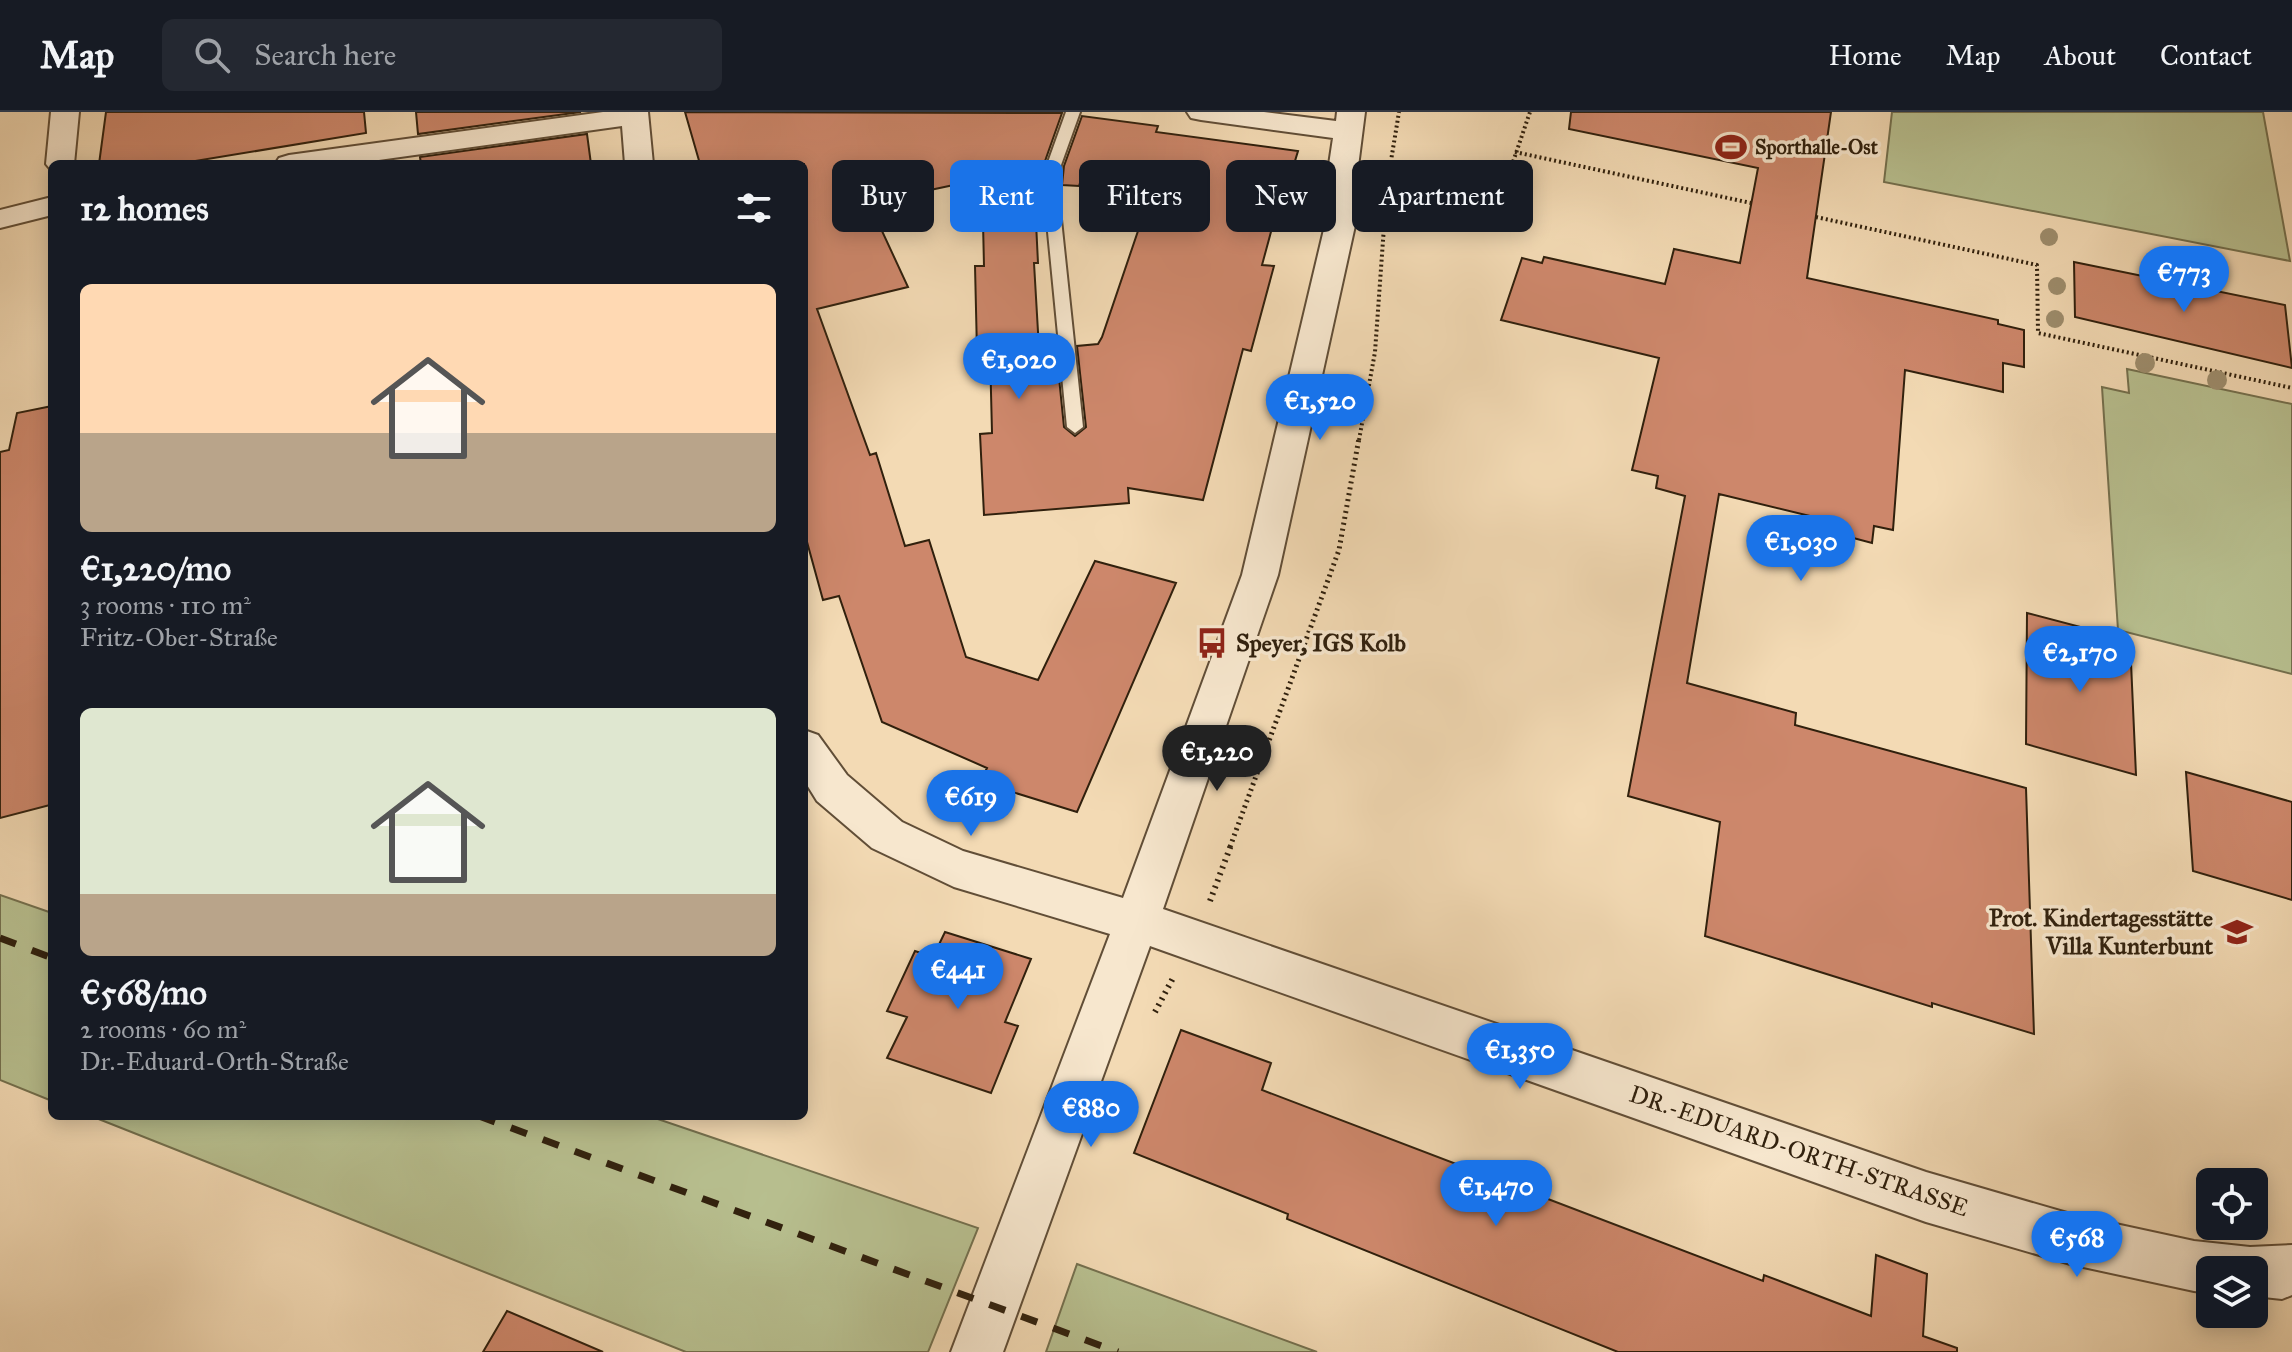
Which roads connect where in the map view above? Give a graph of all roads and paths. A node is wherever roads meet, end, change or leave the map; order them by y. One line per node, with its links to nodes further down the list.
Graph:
1 (65, 112): 9 (street)
2 (1073, 112): 19 (lane)
3 (1201, 112): 7 (street)
4 (1378, 112): 17 (street)
5 (1530, 112): 8 (path)
6 (634, 114): 10 (street); 11 (street)
7 (1349, 122): 17 (street)
8 (1515, 152): 12 (path); 13 (path)
9 (60, 160)
10 (317, 160)
11 (639, 160)
12 (1512, 160)
13 (1751, 203)
14 (48, 207): 16 (street)
15 (1816, 217): 18 (path)
16 (0, 219)
17 (1341, 221): 21 (street)
18 (2292, 388)
19 (1075, 427)
20 (808, 753): 21 (street, DR.-EDUARD-ORTH-STRASSE)
21 (1137, 920): 22 (street, DR.-EDUARD-ORTH-STRASSE); 25 (street)
22 (2196, 1266)
23 (2292, 1270): 24 (street)
24 (2268, 1272)
25 (977, 1352)

